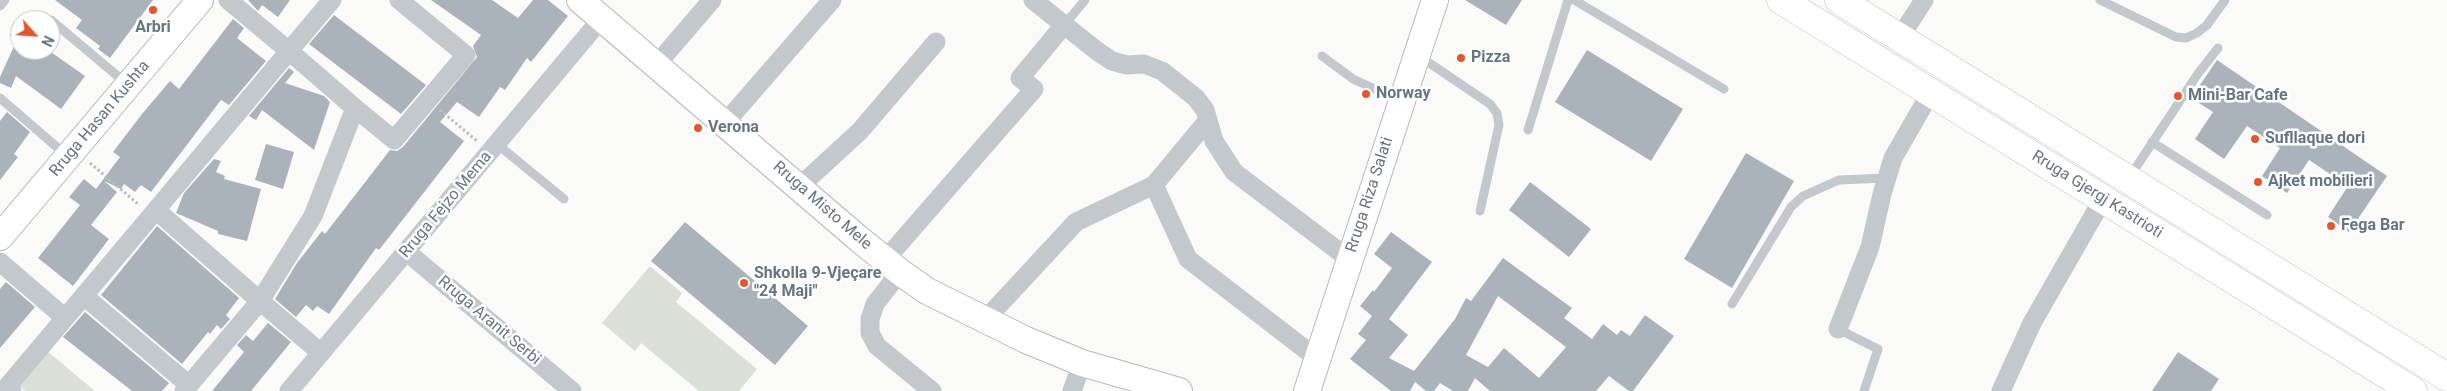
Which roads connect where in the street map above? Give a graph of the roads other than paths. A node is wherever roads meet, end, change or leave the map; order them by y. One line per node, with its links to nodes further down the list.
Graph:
1 (5, 0): 19 (lane)
2 (200, 0): 30 (street, Rruga Hasan Kushta)
3 (228, 0): 26 (street)
4 (332, 0): 26 (street)
5 (399, 0): 35 (street)
6 (580, 0): 20 (street, Rruga Misto Mele)
7 (712, 0): 29 (street)
8 (832, 0): 37 (street)
9 (1033, 0): 21 (street)
10 (1085, 0): 21 (lane)
11 (1435, 0): 27 (street, Rruga Riza Salati)
12 (1568, 0): 38 (lane)
13 (1574, 0): 31 (lane)
14 (1781, 0): 32 (main road, Rruga Gjergj Kastrioti)
15 (1839, 0): 23 (main road, Rruga Gjergj Kastrioti)
16 (1924, 0): 23 (street)
17 (2100, 0): 18 (lane)
18 (2225, 0)
19 (0, 6)
20 (602, 18): 29 (street, Rruga Misto Mele); 40 (street, Rruga Fejzo Mema)
21 (1064, 25): 36 (street); 55 (street)
22 (60, 28): 30 (lane)
23 (1900, 37): 43 (main road, Rruga Gjergj Kastrioti)
24 (936, 42): 45 (street)
25 (2218, 48): 39 (lane)
26 (289, 51): 35 (street); 49 (street)
27 (1417, 55): 34 (street, Rruga Riza Salati); 48 (lane)
28 (1322, 56): 34 (lane)
29 (657, 64): 37 (street, Rruga Misto Mele)
30 (128, 85): 41 (street, Rruga Hasan Kushta)
31 (1724, 89)
32 (1931, 92): 42 (street); 47 (main road, Rruga Gjergj Kastrioti)
33 (0, 98): 41 (lane)
34 (1402, 101): 53 (street, Rruga Riza Salati)
35 (355, 108): 57 (street)
36 (1208, 120): 44 (street); 53 (street)
37 (725, 123): 45 (street, Rruga Misto Mele)
38 (1528, 130)
39 (2152, 142): 43 (lane); 50 (lane)
40 (493, 148): 46 (lane); 52 (street, Rruga Fejzo Mema)
41 (71, 153): 51 (street, Rruga Hasan Kushta)
42 (1886, 178): 58 (lane); 61 (street)
43 (2128, 178): 65 (main road, Rruga Gjergj Kastrioti)
44 (1154, 185): 60 (street); 63 (street)
45 (799, 187): 55 (street, Rruga Misto Mele)
46 (564, 199)
47 (2103, 199): 75 (street); 76 (main road, Rruga Gjergj Kastrioti)
48 (1480, 211)
49 (154, 213): 56 (street); 57 (street)
50 (2267, 215)
51 (0, 237)
52 (407, 252): 62 (street, Rruga Fejzo Mema); 69 (street, Rruga Aranit Serbi)
53 (1350, 259): 63 (street, Rruga Riza Salati)
54 (0, 262): 59 (street)
55 (892, 266): 60 (street, Rruga Misto Mele); 70 (street)
56 (84, 296): 59 (street); 66 (street)
57 (260, 301): 62 (street); 66 (street)
58 (1732, 304)
59 (65, 318): 67 (street)
60 (984, 320): 64 (street, Rruga Misto Mele)
61 (1838, 329): 74 (lane)
62 (321, 353): 68 (street, Rruga Fejzo Mema)
63 (1319, 360): 73 (street, Rruga Riza Salati)
64 (1082, 363): 71 (street); 72 (street, Rruga Misto Mele)
65 (2446, 374)
66 (186, 388)
67 (12, 391)
68 (289, 391)
69 (572, 391)
70 (932, 391)
71 (1072, 391)
72 (1180, 391)
73 (1308, 391)
74 (1864, 391)
75 (2001, 391)
76 (2413, 391)

